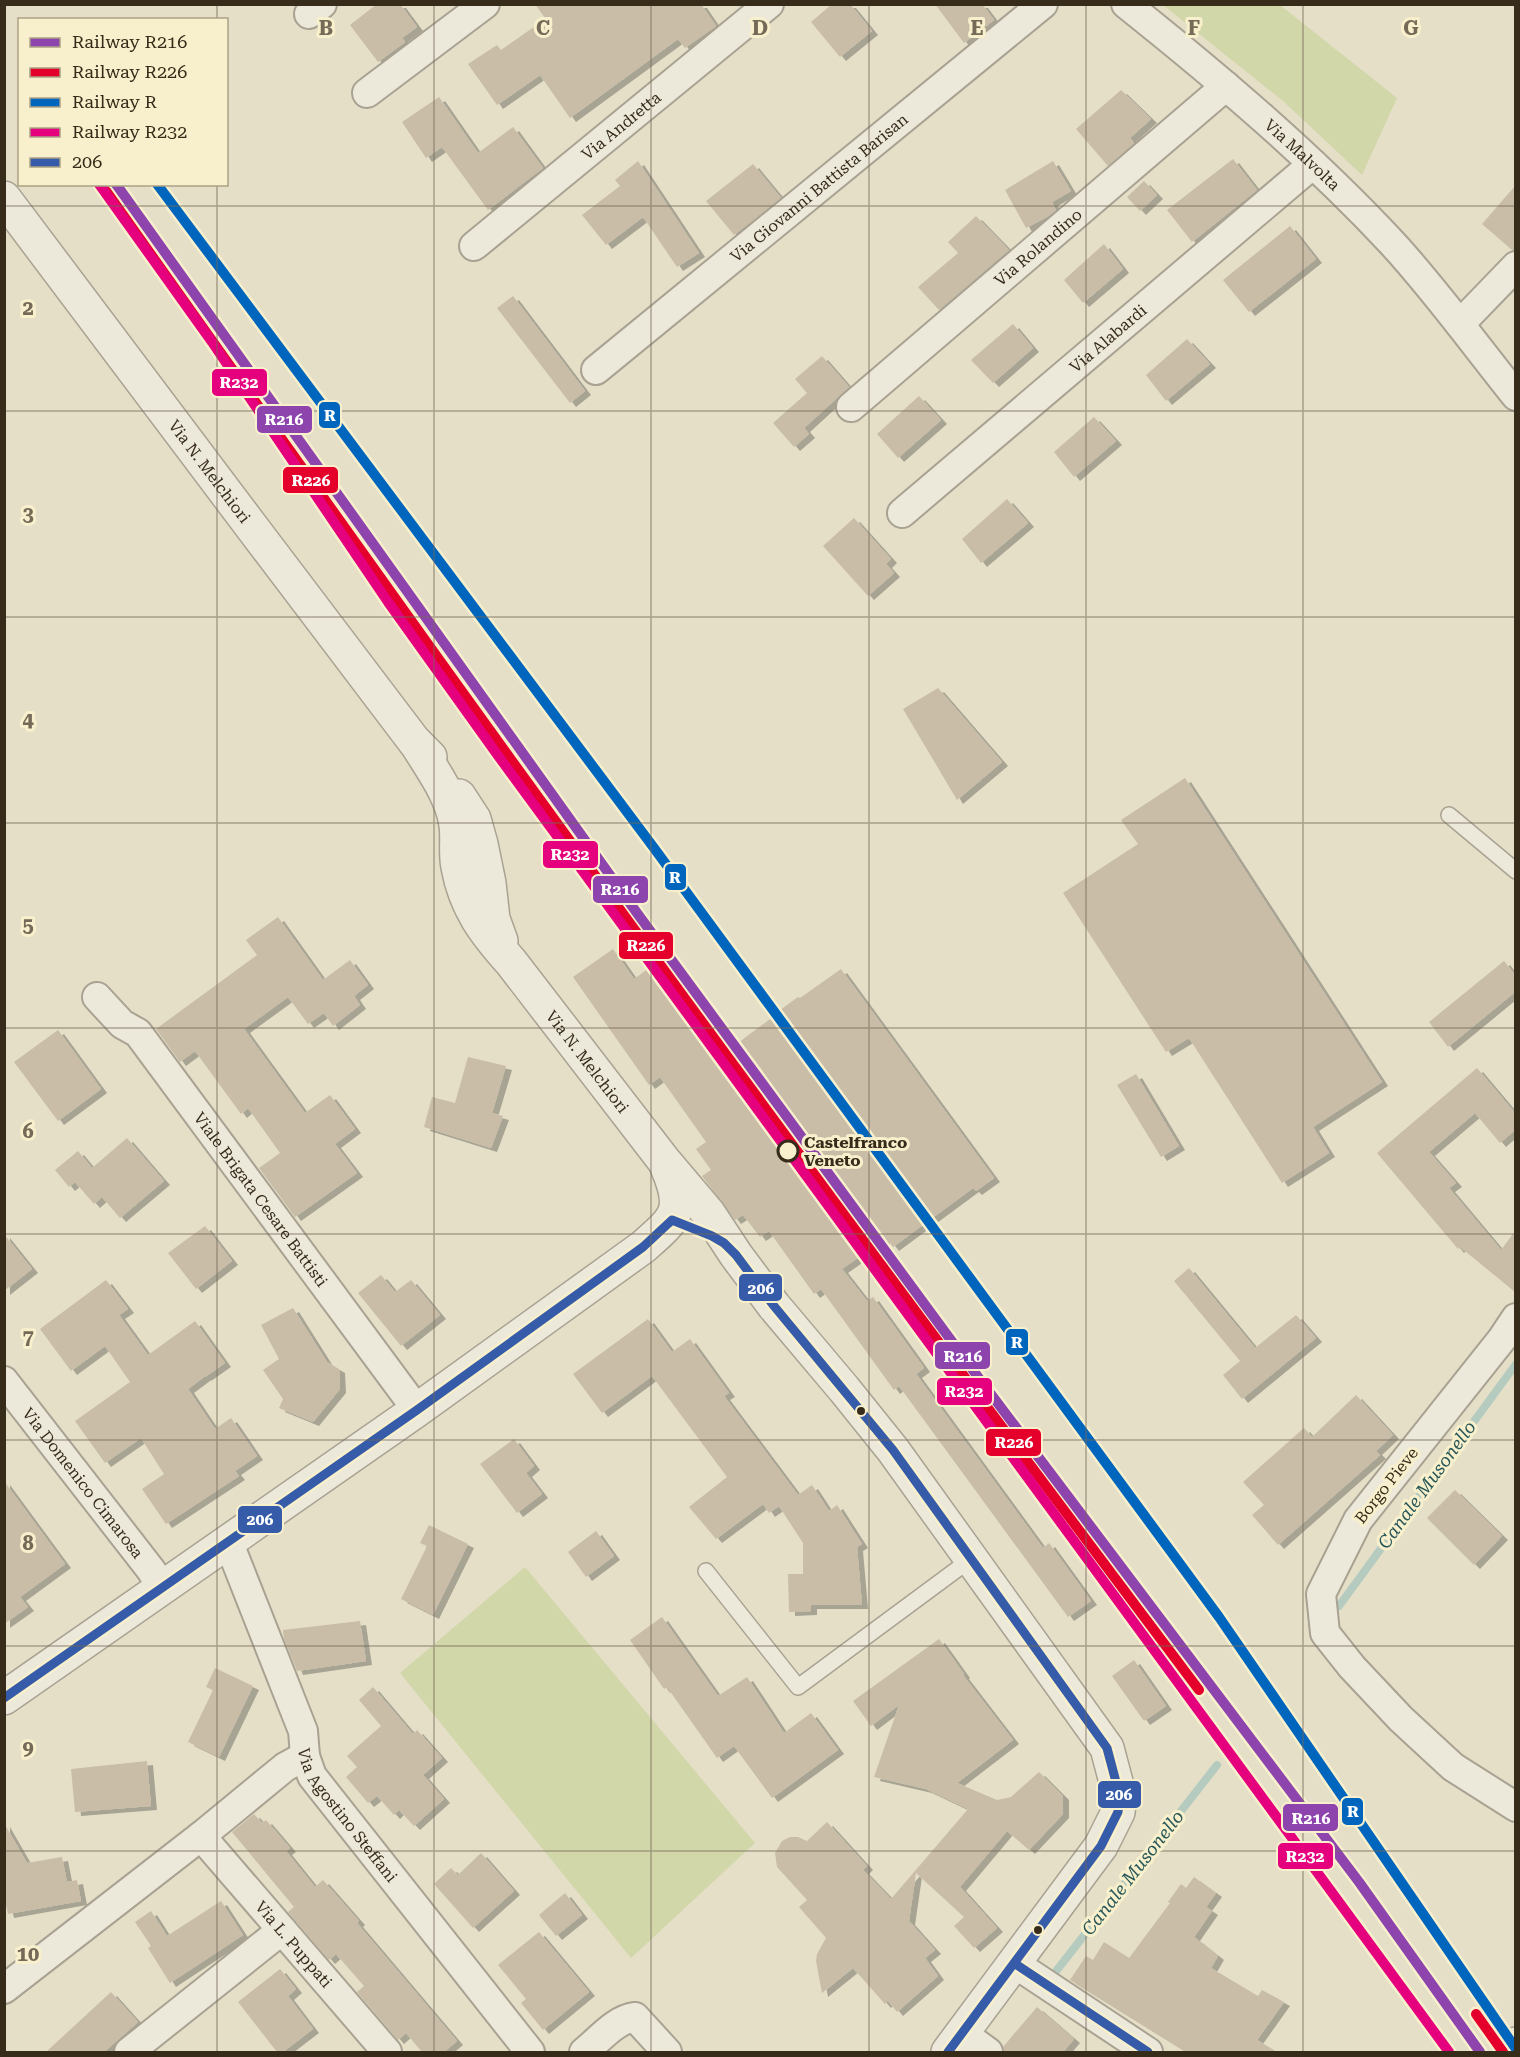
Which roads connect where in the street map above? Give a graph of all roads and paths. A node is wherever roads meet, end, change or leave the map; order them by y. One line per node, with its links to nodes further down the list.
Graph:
1 (485, 4): 6 (street)
2 (769, 4): 9 (street, Via Andretta)
3 (1043, 4): 12 (street, Via Giovanni Battista Barisan)
4 (1126, 4): 5 (street, Via Malvolta)
5 (1226, 86): 7 (street, Via Malvolta); 14 (street, Via Rolandino)
6 (367, 93)
7 (1313, 164): 11 (street, Via Malvolta); 15 (street, Via Alabardi)
8 (4, 198): 19 (street, Via N. Melchiori)
9 (474, 246)
10 (1515, 266): 11 (street)
11 (1460, 324): 13 (street, Via Malvolta)
12 (596, 370)
13 (1515, 396)
14 (851, 407)
15 (902, 513)
16 (1449, 815): 17 (lane)
17 (1515, 871)
18 (97, 997): 24 (street, Viale Brigata Cesare Battisti)
19 (665, 1162): 20 (street, Via N. Melchiori); 21 (street, Via N. Melchiori)
20 (672, 1220): 21 (street, Via N. Melchiori); 24 (street)
21 (736, 1255): 26 (street, Via N. Melchiori)
22 (1515, 1318): 31 (street, Borgo Pieve)
23 (4, 1381): 28 (street, Via Domenico Cimarosa)
24 (417, 1410): 25 (street)
25 (228, 1542): 28 (street); 30 (street, Via Agostino Steffani)
26 (971, 1559): 27 (lane); 34 (street, Via N. Melchiori)
27 (706, 1571)
28 (161, 1586): 29 (street)
29 (4, 1698)
30 (305, 1756): 32 (street); 40 (street, Via Agostino Steffani)
31 (1515, 1807)
32 (201, 1836): 33 (street, Via L. Puppati); 35 (street)
33 (282, 1930): 38 (street); 39 (street, Via L. Puppati)
34 (1014, 1963): 36 (street); 44 (street)
35 (4, 1989)
36 (955, 2043): 43 (street)
37 (1515, 2044): 45 (street)
38 (129, 2052)
39 (387, 2052)
40 (530, 2052)
41 (584, 2052): 42 (street)
42 (667, 2052)
43 (988, 2052)
44 (1148, 2052)
45 (1511, 2052)

